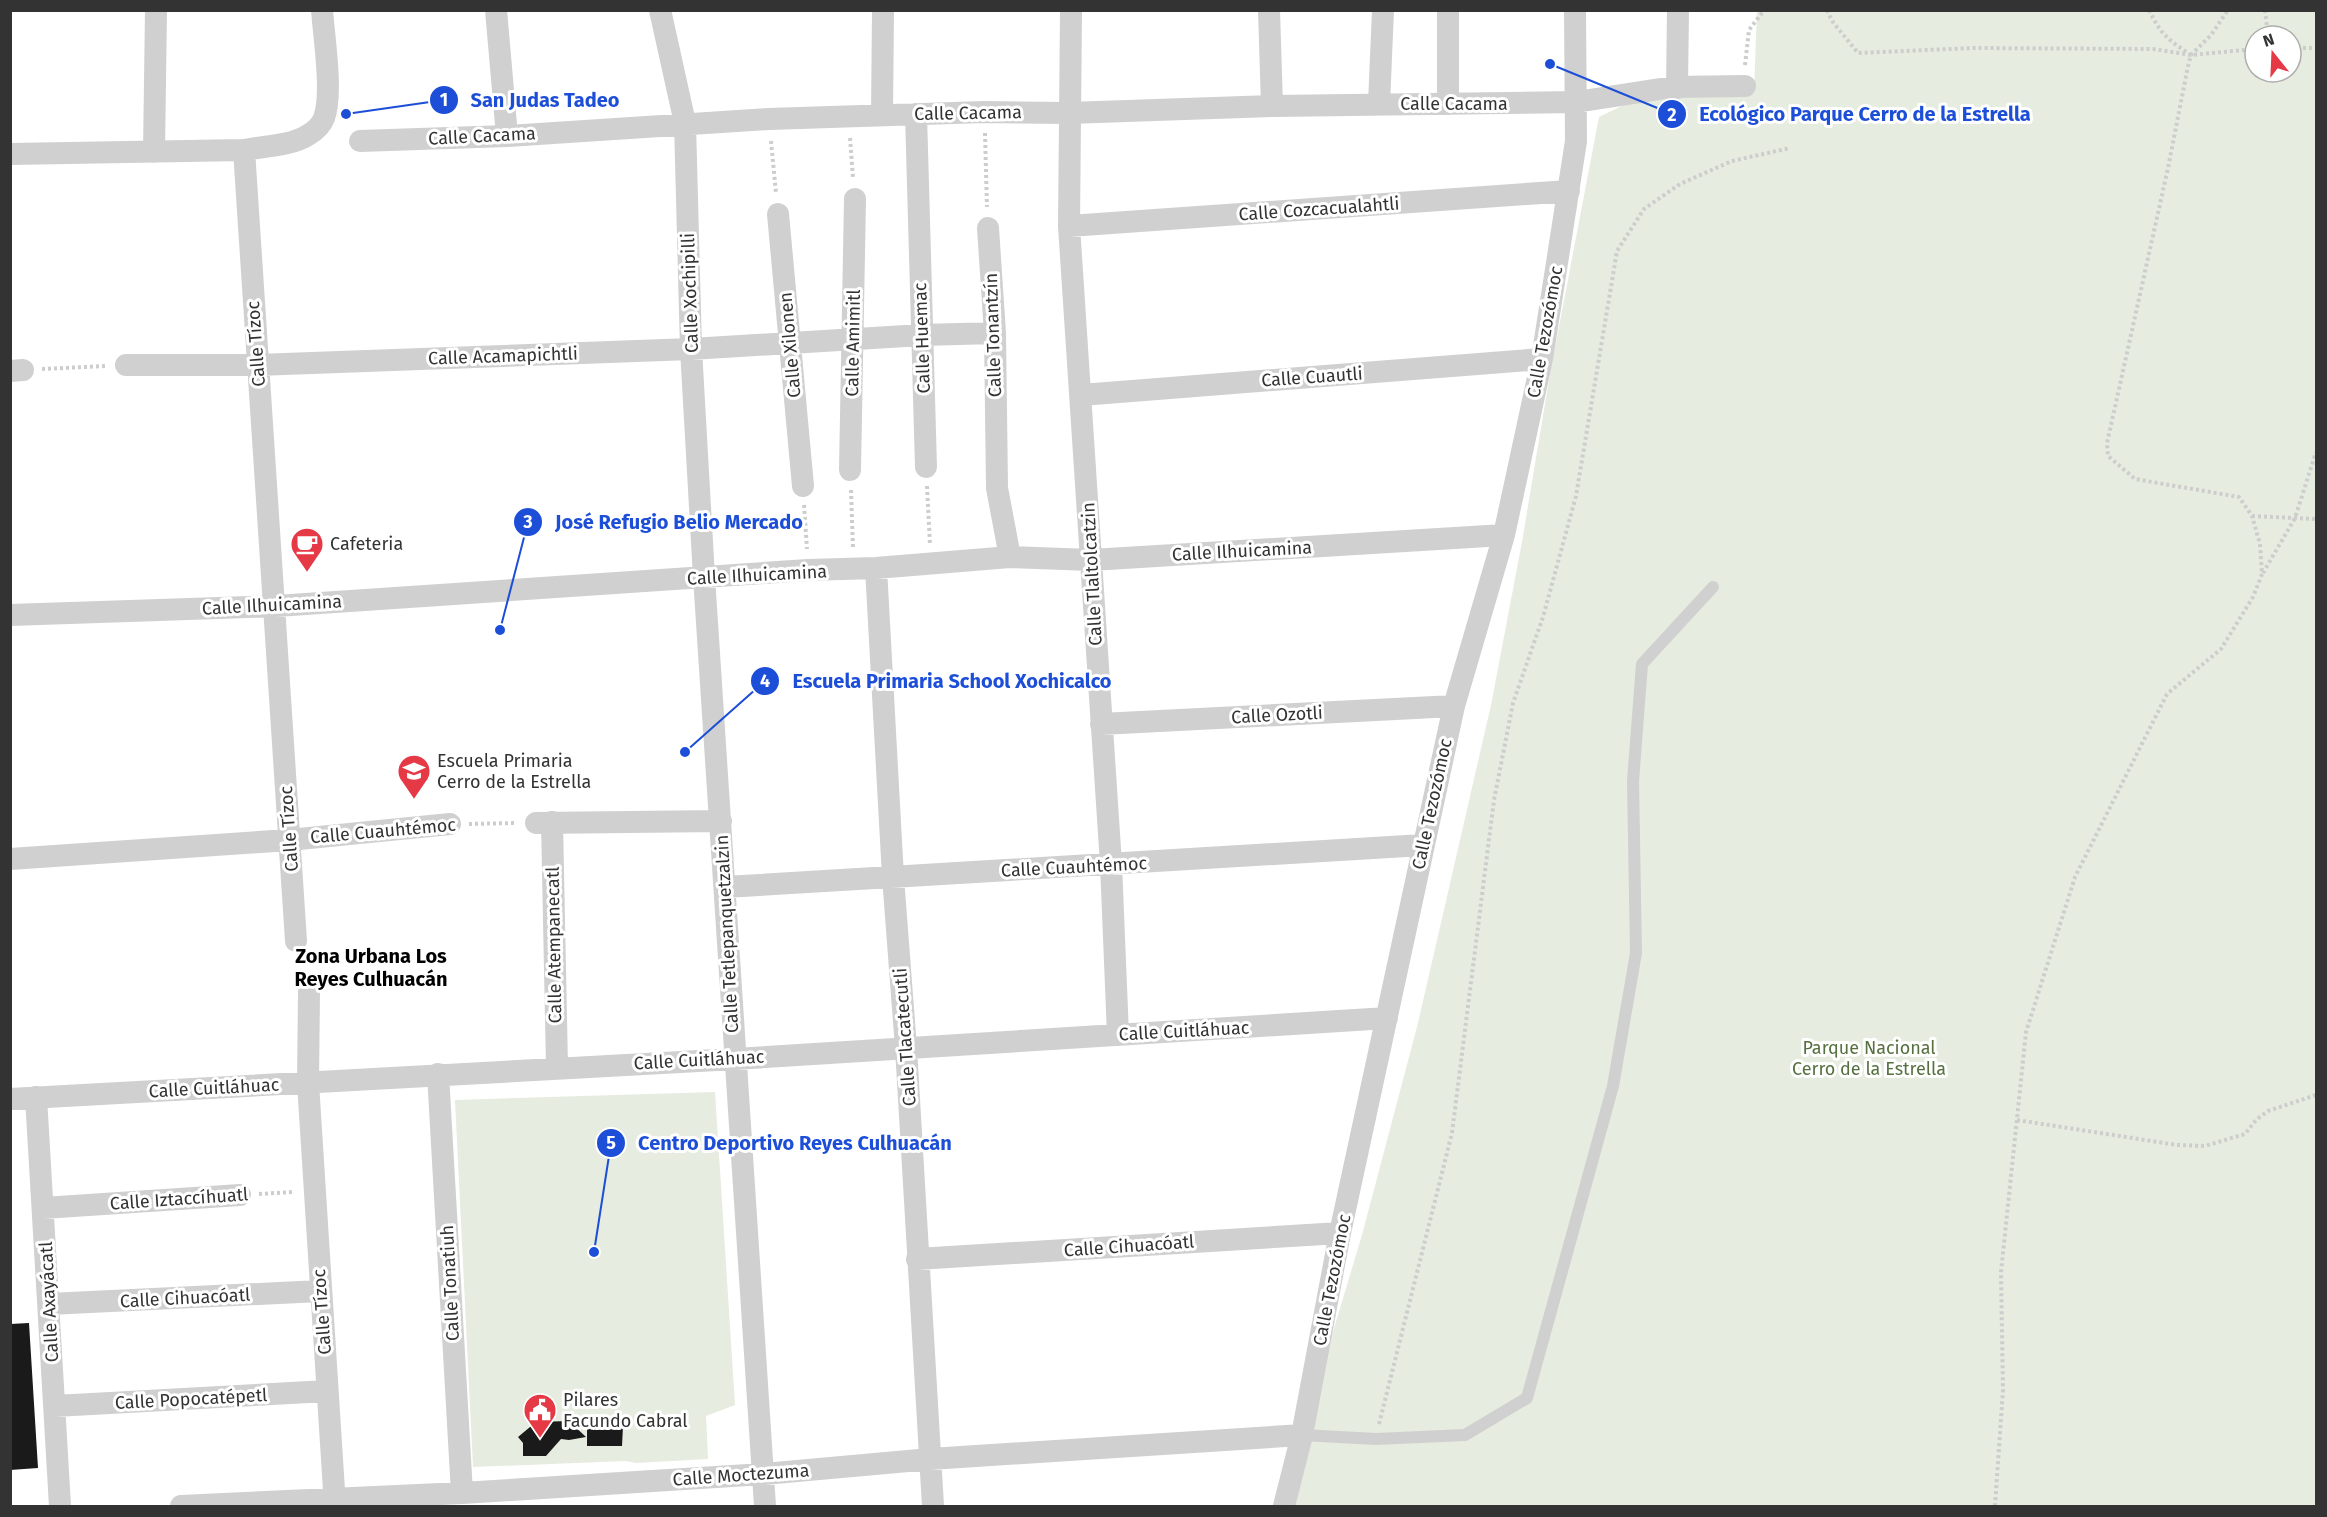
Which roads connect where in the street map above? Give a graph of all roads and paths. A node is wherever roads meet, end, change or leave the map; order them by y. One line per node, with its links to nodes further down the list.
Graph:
1 (156, 10): 35 (street)
2 (322, 10): 34 (street)
3 (496, 10): 31 (street)
4 (660, 10): 30 (street, Calle Xochipilli)
5 (883, 10): 27 (street)
6 (1071, 10): 25 (street, Calle Tlaltolcatzin)
7 (1269, 10): 23 (street)
8 (1383, 10): 21 (street)
9 (1448, 10): 22 (street)
10 (1575, 10): 20 (street, Calle Tezozómoc)
11 (1678, 10): 19 (street)
12 (1764, 10): 18 (path)
13 (1827, 10): 17 (path)
14 (2149, 10): 17 (path)
15 (2228, 10): 17 (path)
16 (2243, 50): 17 (path)
17 (2191, 55): 56 (path)
18 (1743, 86): 19 (street, Calle Cacama)
19 (1677, 88): 20 (street, Calle Cacama)
20 (1576, 102): 22 (street, Calle Cacama); 37 (street, Calle Tezozómoc)
21 (1379, 104): 22 (street, Calle Cacama); 23 (street, Calle Cacama)
22 (1448, 104)
23 (1272, 106): 25 (street, Calle Cacama)
24 (984, 112): 25 (street, Calle Cacama); 26 (street, Calle Cacama); 41 (path)
25 (1069, 113): 40 (street, Calle Tlaltolcatzin)
26 (916, 114): 27 (street, Calle Cacama); 43 (street, Calle Huemac)
27 (882, 115): 28 (street, Calle Cacama)
28 (848, 116): 29 (street, Calle Cacama); 38 (path)
29 (769, 119): 30 (street, Calle Cacama); 39 (path)
30 (685, 123): 31 (street, Calle Cacama); 46 (street, Calle Xochipilli)
31 (507, 136): 32 (street, Calle Cacama)
32 (360, 141)
33 (1790, 148): 104 (path)
34 (244, 150): 35 (street); 49 (street, Calle Tízoc)
35 (154, 152): 36 (street)
36 (10, 154)
37 (1569, 191): 40 (street, Calle Cozcacualahtli); 47 (street, Calle Tezozómoc)
38 (855, 199): 44 (street, Calle Amimitl)
39 (778, 214): 45 (street, Calle Xilonen)
40 (1069, 226): 51 (street, Calle Tlaltolcatzin)
41 (988, 228): 42 (street, Calle Tonantzín)
42 (995, 333): 43 (street, Calle Acamapichtli); 60 (street, Calle Tonantzín)
43 (922, 335): 44 (street, Calle Acamapichtli); 53 (street, Calle Huemac)
44 (854, 339): 45 (street, Calle Acamapichtli); 54 (street, Calle Amimitl)
45 (790, 342): 46 (street, Calle Acamapichtli); 55 (street, Calle Xilonen)
46 (691, 349): 49 (street, Calle Acamapichtli); 66 (street, Calle Xochipilli)
47 (1542, 359): 51 (street, Calle Cuautli); 59 (street, Calle Tezozómoc)
48 (126, 365): 49 (street, Calle Acamapichtli); 50 (path)
49 (257, 365): 68 (street, Calle Tízoc)
50 (17, 371)
51 (1081, 395): 61 (street, Calle Tlaltolcatzin)
52 (2316, 452): 57 (path)
53 (926, 468): 62 (path)
54 (850, 470): 63 (path)
55 (803, 486): 64 (path)
56 (2252, 516): 57 (path); 65 (path)
57 (2295, 518): 58 (path); 65 (path)
58 (2316, 519)
59 (1504, 535): 61 (street, Calle Ilhuicamina); 70 (street, Calle Tezozómoc)
60 (1010, 557): 61 (street, Calle Ilhuicamina); 62 (street, Calle Ilhuicamina)
61 (1091, 560): 71 (street, Calle Tlaltolcatzin)
62 (931, 563): 63 (street, Calle Ilhuicamina)
63 (865, 569): 64 (street, Calle Ilhuicamina); 79 (street, Calle Tlacatecutli)
64 (808, 570): 66 (street, Calle Ilhuicamina)
65 (2262, 574): 93 (path)
66 (704, 577): 68 (street, Calle Ilhuicamina); 72 (street, Calle Tetlepanquetzalzin)
67 (1713, 588): 104 (lane)
68 (276, 606): 69 (street, Calle Ilhuicamina); 75 (street, Calle Tízoc)
69 (10, 615)
70 (1454, 706): 71 (street, Calle Ozotli); 76 (street, Calle Tezozómoc)
71 (1101, 724): 78 (street, Calle Tlaltolcatzin)
72 (721, 821): 73 (street); 80 (street, Calle Tetlepanquetzalzin)
73 (544, 822): 74 (path, Calle Cuauhtémoc); 87 (street, Calle Atempanecatl)
74 (450, 824): 75 (street, Calle Cuauhtémoc)
75 (290, 840): 77 (street, Calle Cuauhtémoc); 81 (street, Calle Tízoc)
76 (1423, 845): 78 (street, Calle Cuauhtémoc); 83 (street, Calle Tezozómoc)
77 (10, 859)
78 (1111, 864): 79 (street, Calle Cuauhtémoc); 84 (street, Calle Tlaltolcatzin)
79 (893, 878): 80 (street, Calle Cuauhtémoc); 85 (street, Calle Tlacatecutli)
80 (725, 887): 86 (street, Calle Tetlepanquetzalzin)
81 (296, 941)
82 (309, 992): 89 (street, Calle Tízoc)
83 (1387, 1018): 84 (street, Calle Cuitláhuac); 97 (street, Calle Tezozómoc)
84 (1118, 1035): 85 (street, Calle Cuitláhuac)
85 (906, 1048): 86 (street, Calle Cuitláhuac); 98 (street, Calle Tlacatecutli)
86 (735, 1059): 87 (street, Calle Cuitláhuac); 106 (street, Calle Tetlepanquetzalzin)
87 (557, 1067): 88 (street, Calle Cuitláhuac)
88 (438, 1074): 89 (street, Calle Cuitláhuac); 107 (street, Calle Tonatiuh)
89 (308, 1083): 91 (street, Calle Cuitláhuac); 94 (street, Calle Tízoc)
90 (2316, 1095): 93 (path)
91 (36, 1097): 92 (street, Calle Cuitláhuac); 96 (street, Calle Axayácatl)
92 (10, 1099)
93 (2017, 1120): 114 (path)
94 (315, 1191): 95 (path, Calle Iztaccíhuatl); 99 (street, Calle Tízoc)
95 (240, 1195): 96 (street, Calle Iztaccíhuatl)
96 (43, 1208): 100 (street, Calle Axayácatl)
97 (1340, 1233): 98 (street, Calle Cihuacóatl); 103 (street, Calle Tezozómoc)
98 (917, 1259): 105 (street, Calle Tlacatecutli)
99 (320, 1291): 100 (street, Calle Cihuacóatl); 101 (street, Calle Tízoc)
100 (49, 1304): 102 (street, Calle Axayácatl)
101 (327, 1391): 102 (street, Calle Popocatépetl); 108 (street, Calle Tízoc)
102 (55, 1406): 109 (street, Calle Axayácatl)
103 (1302, 1435): 104 (lane); 105 (street, Calle Moctezuma); 113 (street, Calle Tezozómoc)
104 (1376, 1439)
105 (930, 1460): 106 (street, Calle Moctezuma); 112 (street, Calle Tlacatecutli)
106 (764, 1474): 107 (street, Calle Moctezuma); 111 (street, Calle Tetlepanquetzalzin)
107 (462, 1493): 108 (street, Calle Moctezuma)
108 (335, 1502): 110 (street, Calle Moctezuma)
109 (60, 1506)
110 (181, 1506)
111 (765, 1506)
112 (933, 1506)
113 (1284, 1506)
114 (1995, 1506)

